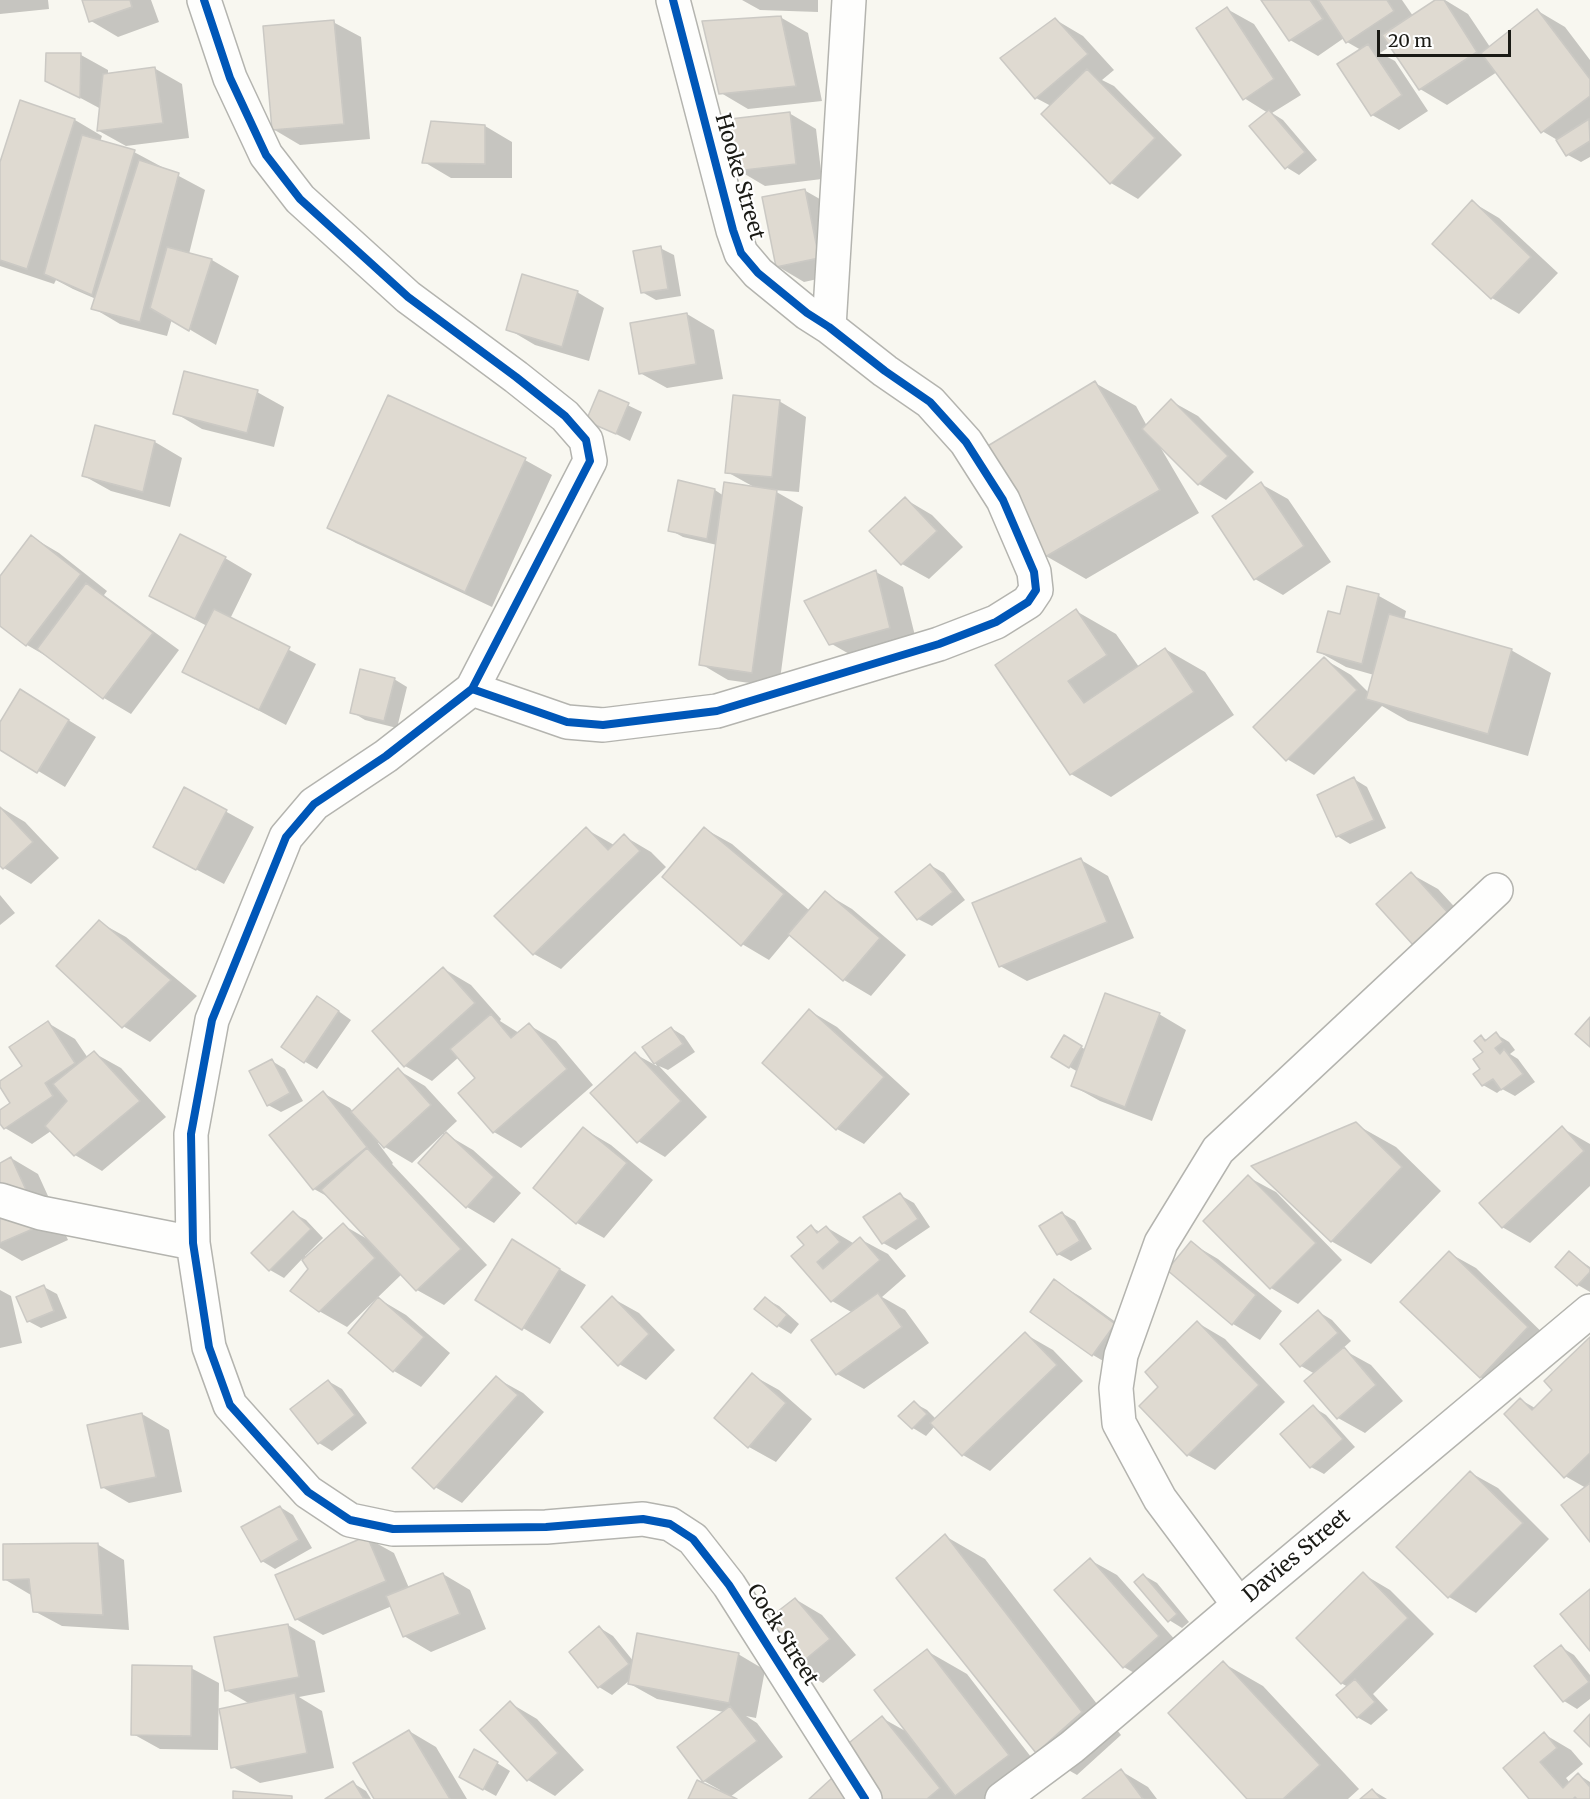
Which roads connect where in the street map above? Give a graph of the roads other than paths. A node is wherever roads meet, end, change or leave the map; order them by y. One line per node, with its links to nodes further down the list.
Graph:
1 (204, 0): 5 (street)
2 (673, 0): 4 (street, Hooke Street)
3 (849, 0): 4 (street)
4 (829, 327): 5 (street, Hooke Street)
5 (472, 688): 8 (street, Cock Street)
6 (1497, 890): 10 (street)
7 (0, 1200): 8 (street)
8 (193, 1243): 11 (street, Cock Street)
9 (1590, 1311): 10 (street, Davies Street)
10 (1239, 1605): 12 (street, Davies Street)
11 (865, 1799)
12 (1002, 1799)

